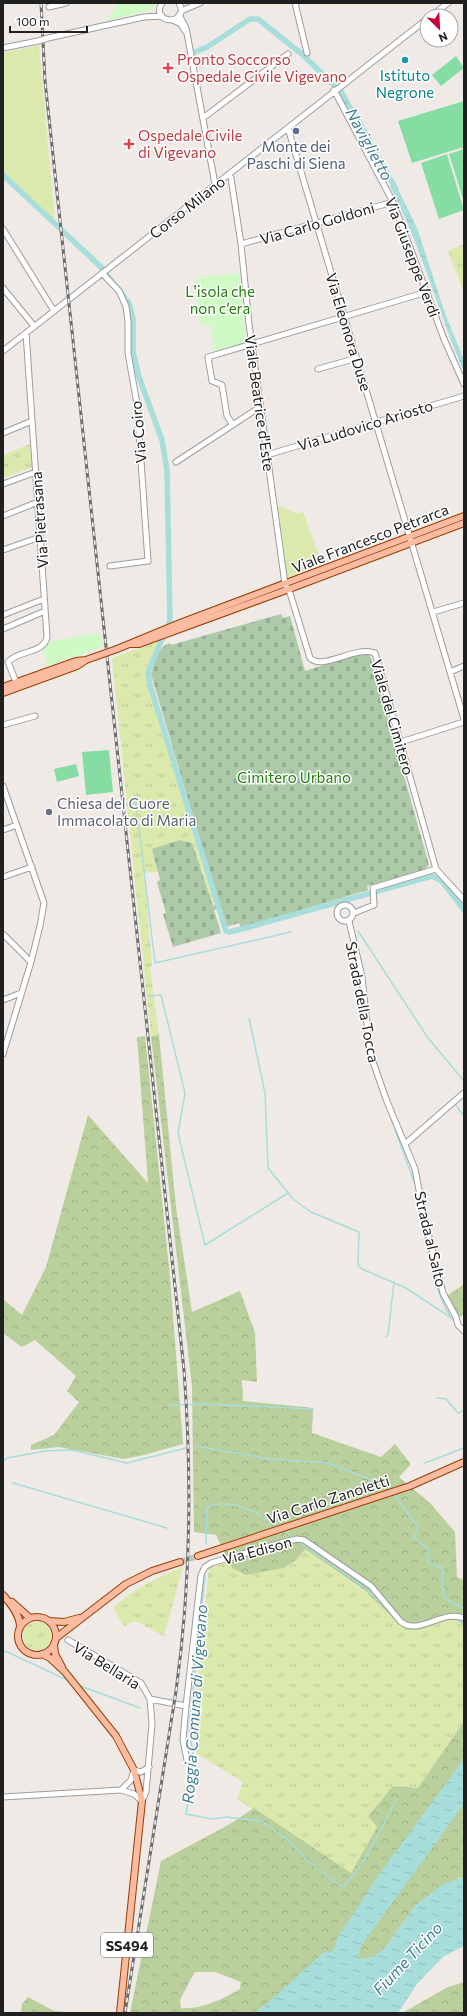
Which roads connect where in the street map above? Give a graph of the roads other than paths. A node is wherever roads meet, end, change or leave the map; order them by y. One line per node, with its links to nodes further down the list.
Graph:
1 (66, 3): 7 (street)
2 (179, 3): 5 (street); 8 (street)
3 (200, 3): 5 (street)
4 (295, 3): 15 (street)
5 (193, 5): 8 (street)
6 (161, 6): 9 (street); 10 (street)
7 (49, 7)
8 (180, 13): 11 (street); 13 (street)
9 (162, 16): 10 (street); 11 (street)
10 (144, 17): 14 (street, bridge)
11 (173, 20): 13 (street)
12 (419, 25): 17 (street, Corso Milano)
13 (186, 33): 18 (street)
14 (3, 48)
15 (307, 53)
16 (288, 54): 18 (street)
17 (334, 90): 19 (street, Corso Milano); 22 (street, Via Giuseppe Verdi)
18 (203, 118): 21 (street)
19 (288, 128): 20 (street, Corso Milano); 23 (street, Via Eleonora Duse)
20 (229, 174): 21 (street, Corso Milano); 25 (street, Viale Beatrice d'Este)
21 (215, 184): 26 (street, Corso Milano)
22 (394, 202): 23 (street, Via Carlo Goldoni); 28 (street, Via Giuseppe Verdi)
23 (316, 223): 25 (street, Via Carlo Goldoni); 30 (street, Via Eleonora Duse)
24 (3, 229): 29 (street)
25 (241, 244): 33 (street, Viale Beatrice d'Este)
26 (102, 273): 29 (street, Corso Milano); 55 (street, Via Coiro)
27 (3, 288): 31 (street)
28 (428, 292): 30 (street); 37 (street, Via Giuseppe Verdi)
29 (54, 311): 31 (street, Corso Milano)
30 (343, 316): 33 (street); 35 (street, Via Eleonora Duse)
31 (34, 326): 32 (street, Corso Milano)
32 (26, 333): 34 (street, Corso Milano); 40 (street, Via Pietrasana)
33 (252, 344): 39 (street, Viale Beatrice d'Este); 42 (street)
34 (3, 350)
35 (357, 358): 36 (street); 41 (street, Via Eleonora Duse)
36 (318, 369)
37 (464, 384)
38 (464, 396): 41 (street, Via Ludovico Ariosto)
39 (260, 407): 42 (street); 44 (street, Viale Beatrice d'Este)
40 (32, 421): 43 (street); 46 (street, Via Pietrasana)
41 (376, 422): 44 (street, Via Ludovico Ariosto); 53 (street, Via Eleonora Duse)
42 (233, 425): 45 (street)
43 (3, 433)
44 (267, 455): 56 (street, Viale Beatrice d'Este)
45 (176, 462)
46 (36, 472): 47 (street); 48 (street, Via Pietrasana)
47 (3, 484)
48 (38, 502): 49 (street); 52 (street, Via Pietrasana)
49 (3, 516)
50 (464, 516): 53 (main road, Viale Francesco Petrarca)
51 (464, 523): 53 (main road, Viale Francesco Petrarca)
52 (40, 536): 54 (street); 57 (street, Via Pietrasana)
53 (411, 540): 56 (main road, Viale Francesco Petrarca); 60 (street, Via Eleonora Duse)
54 (3, 550)
55 (110, 566)
56 (287, 587): 63 (main road); 63 (main road); 74 (street, Viale del Cimitero)
57 (44, 599): 59 (street, Via Pietrasana); 61 (street)
58 (464, 603): 60 (street)
59 (45, 611): 62 (street); 67 (street, Via Pietrasana)
60 (433, 612): 66 (street, Via Eleonora Duse)
61 (3, 615)
62 (3, 629)
63 (159, 634): 64 (main road, bridge)
64 (86, 660): 67 (main road); 69 (main road)
65 (464, 666): 66 (street)
66 (450, 672): 71 (street, Via Eleonora Duse)
67 (16, 682): 68 (main road)
68 (3, 687)
69 (3, 693)
70 (35, 716): 73 (street)
71 (464, 719)
72 (464, 722): 74 (street)
73 (3, 725)
74 (401, 742): 79 (street, Viale del Cimitero)
75 (3, 786): 76 (street)
76 (17, 825): 77 (street); 78 (street)
77 (3, 830)
78 (32, 867): 80 (street); 85 (street)
79 (436, 869): 81 (street); 82 (street)
80 (3, 877)
81 (464, 900)
82 (354, 913): 83 (street); 83 (street)
83 (349, 921): 90 (street, Strada della Tocca)
84 (3, 934): 85 (street)
85 (31, 962): 86 (street)
86 (21, 993): 87 (street); 88 (street)
87 (3, 1000)
88 (3, 1054)
89 (464, 1093): 90 (street)
90 (406, 1144): 91 (street, Strada al Salto)
91 (464, 1331)
92 (464, 1462): 93 (main road, Via Carlo Zanoletti)
93 (198, 1556)
94 (180, 1562): 96 (main road)
95 (3, 1594): 97 (main road, SS494); 100 (main road, SS494)
96 (86, 1615): 99 (main road); 102 (main road)
97 (30, 1618): 99 (main road); 100 (main road)
98 (464, 1618): 106 (street, Via Edison)
99 (49, 1621): 102 (main road, SS494)
100 (20, 1628): 103 (main road, SS494)
101 (68, 1640): 105 (street, Via Bellaria)
102 (55, 1641): 103 (main road); 104 (main road, SS494)
103 (42, 1654): 104 (main road, SS494)
104 (65, 1672): 109 (main road, SS494)
105 (150, 1699): 106 (street); 108 (street, Via Bellaria)
106 (186, 1706): 107 (street, Via Edison)
107 (188, 1760)
108 (149, 1767): 109 (street); 110 (street, Via Bellaria)
109 (135, 1773): 110 (street); 111 (street); 113 (main road, SS494)
110 (148, 1774): 113 (street, Via Bellaria)
111 (121, 1790): 112 (street); 113 (street)
112 (3, 1797)
113 (142, 1802): 114 (main road, SS494)
114 (120, 2013)

